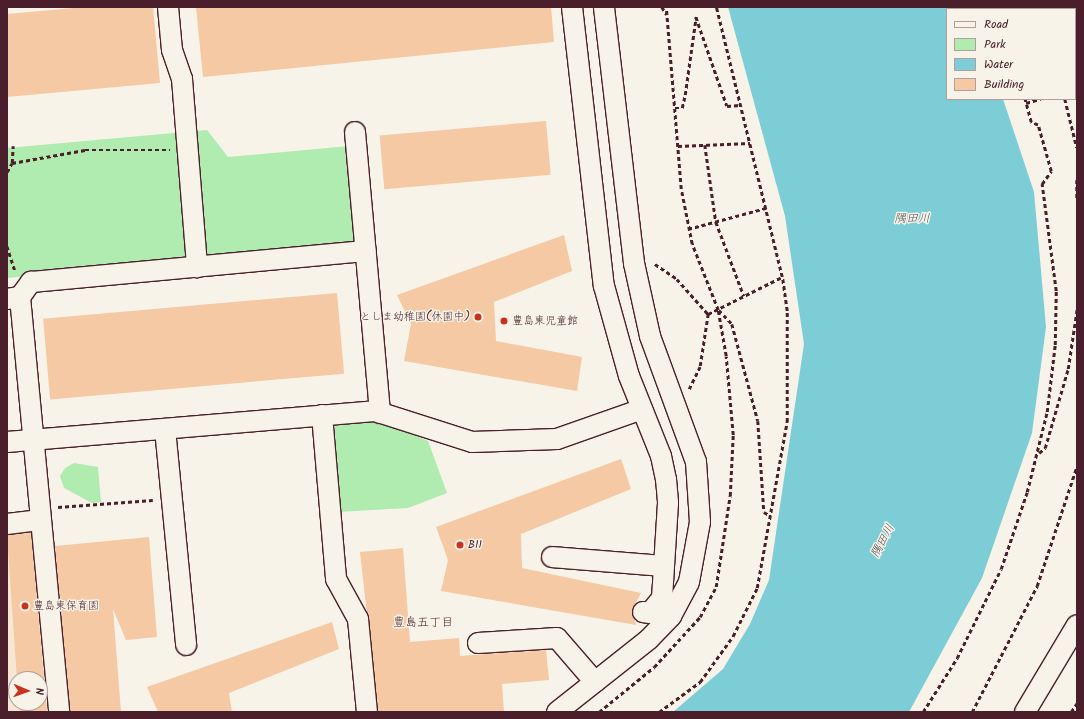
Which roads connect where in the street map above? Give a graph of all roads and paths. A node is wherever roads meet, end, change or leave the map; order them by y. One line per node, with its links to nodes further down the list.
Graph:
1 (168, 7): 20 (street)
2 (572, 7): 40 (street)
3 (604, 7): 30 (street)
4 (662, 7): 7 (path)
5 (666, 7): 7 (path)
6 (716, 7): 12 (path)
7 (668, 16): 13 (path)
8 (1024, 100): 11 (path)
9 (1036, 100): 11 (path)
10 (1065, 100): 19 (path)
11 (1026, 103): 46 (path)
12 (740, 105): 13 (path); 15 (path)
13 (675, 108): 18 (path)
14 (355, 132): 29 (street)
15 (750, 143): 16 (path); 25 (path)
16 (705, 145): 18 (path); 26 (path)
17 (13, 146): 21 (path)
18 (678, 146): 27 (path)
19 (1077, 148)
20 (188, 151): 21 (path); 31 (street)
21 (12, 163): 22 (path)
22 (7, 172)
23 (1077, 180): 24 (path)
24 (1077, 198)
25 (766, 208): 26 (path); 33 (path)
26 (716, 222): 27 (path); 34 (path)
27 (688, 229): 37 (path)
28 (7, 246): 32 (path)
29 (366, 251): 31 (street); 41 (street)
30 (634, 263): 38 (path); 39 (street)
31 (197, 267): 35 (street)
32 (16, 272)
33 (782, 277): 34 (path); 50 (path)
34 (744, 296): 37 (path)
35 (13, 298): 44 (street)
36 (1077, 309): 46 (path)
37 (718, 310): 38 (path); 50 (path); 63 (path)
38 (708, 314): 39 (path)
39 (673, 401): 58 (street)
40 (642, 409): 41 (street); 53 (street)
41 (380, 413): 42 (street)
42 (322, 415): 43 (street); 61 (street)
43 (165, 429): 44 (street); 57 (street)
44 (33, 440): 45 (street); 49 (street)
45 (7, 442)
46 (1039, 454): 65 (path)
47 (1077, 466): 66 (path)
48 (156, 500): 49 (path)
49 (41, 514): 51 (street); 60 (street)
50 (772, 517): 64 (path)
51 (7, 524)
52 (552, 557): 53 (street)
53 (663, 566): 54 (street)
54 (643, 612)
55 (1077, 625): 67 (street)
56 (478, 643): 58 (street)
57 (186, 645)
58 (595, 682): 62 (street)
59 (1077, 703): 68 (path)
60 (59, 712)
61 (367, 712)
62 (557, 712)
63 (599, 712)
64 (659, 712)
65 (923, 712)
66 (972, 712)
67 (1024, 712)
68 (1071, 712)

